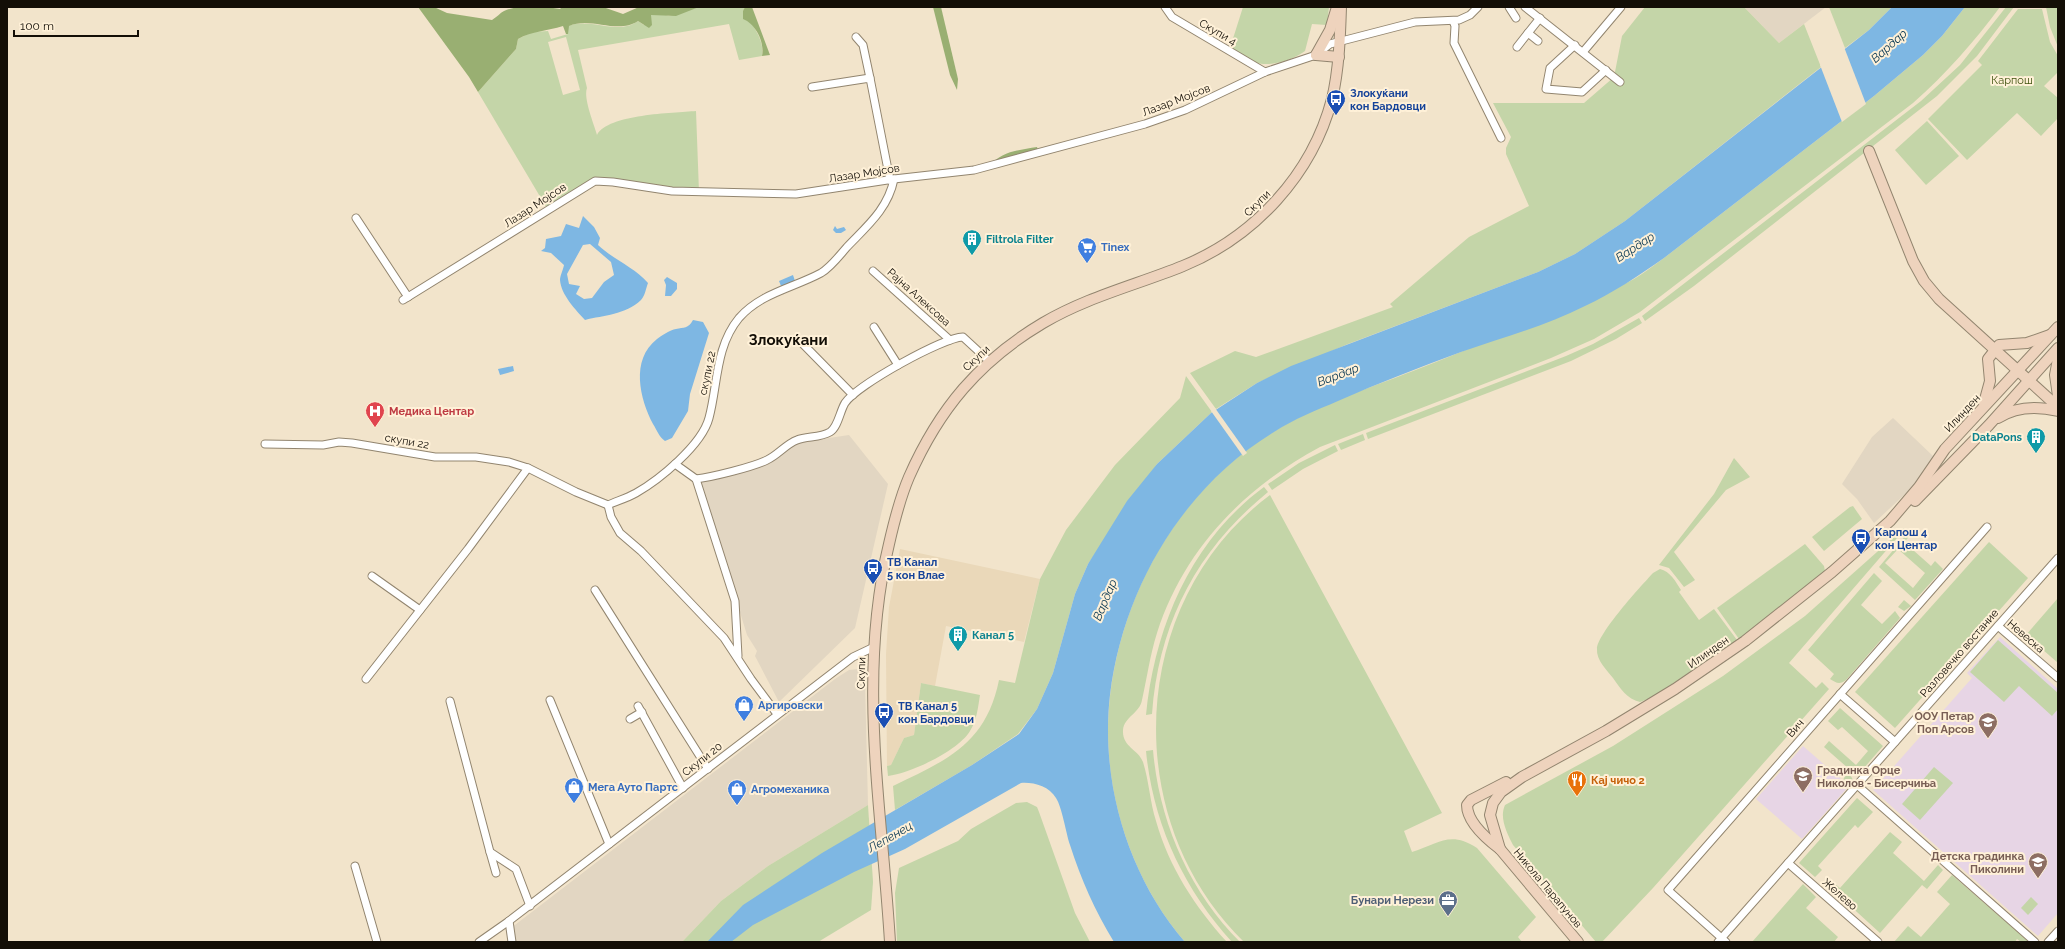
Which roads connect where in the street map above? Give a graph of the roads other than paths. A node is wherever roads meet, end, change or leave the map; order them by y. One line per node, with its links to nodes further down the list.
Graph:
1 (1165, 7): 21 (street, Cкупи 4)
2 (1337, 7): 18 (street)
3 (1341, 7): 13 (street, Скупи)
4 (1509, 7): 8 (street)
5 (1525, 7): 9 (street)
6 (1621, 7): 17 (street)
7 (1478, 8): 10 (street)
8 (1516, 18)
9 (1540, 18): 11 (street); 15 (street)
10 (1453, 21): 13 (street, Лазар Мојсов); 25 (street)
11 (1528, 33): 14 (street); 16 (street)
12 (856, 37): 22 (street)
13 (1340, 42): 18 (street, Лазар Мојсов); 19 (street, Скупи)
14 (1538, 42)
15 (1575, 45): 17 (street); 20 (street)
16 (1517, 47)
17 (1583, 52): 20 (street)
18 (1316, 55): 19 (street); 21 (street, Лазар Мојсов)
19 (1339, 57): 37 (street, Скупи)
20 (1606, 70): 23 (street)
21 (1264, 72): 27 (street, Лазар Мојсов)
22 (870, 78): 24 (street); 27 (street)
23 (1620, 82)
24 (812, 87)
25 (1501, 138)
26 (1869, 150): 35 (street)
27 (892, 179): 28 (street, Лазар Мојсов); 48 (street, скупи 22)
28 (356, 218)
29 (873, 271): 33 (street, Рајна Алексова)
30 (874, 327): 38 (street)
31 (2055, 330): 35 (street); 39 (street, Илинден)
32 (799, 340): 41 (street)
33 (950, 340): 37 (street, Рајна Алексова); 38 (street, Рајна Алексова)
34 (2058, 348): 40 (street, Илинден)
35 (1996, 349): 39 (street); 44 (street)
36 (2058, 359): 42 (street)
37 (988, 361): 59 (street, Скупи)
38 (898, 365): 41 (street, Рајна Алексова)
39 (2018, 370): 40 (street); 44 (street, Илинден)
40 (2029, 381): 43 (street); 46 (street, Илинден)
41 (853, 395): 50 (street, Рајна Алексова)
42 (2058, 396)
43 (2058, 407)
44 (1982, 409): 52 (street, Илинден)
45 (2058, 410): 46 (street)
46 (1989, 425): 52 (street, Илинден)
47 (265, 444): 49 (street, скупи 22)
48 (675, 464): 50 (street); 51 (street, скупи 22)
49 (528, 468): 51 (street, скупи 22); 57 (street)
50 (696, 479): 60 (street)
51 (608, 505): 60 (street)
52 (1890, 522): 70 (street, Илинден)
53 (1987, 527): 63 (street, Вич)
54 (2058, 558): 58 (street, Разловечко востание)
55 (372, 576): 57 (street)
56 (595, 590): 69 (street)
57 (420, 610): 62 (street)
58 (1998, 626): 61 (street, Невеска); 68 (street, Разловечко востание)
59 (874, 647): 66 (street, Скупи 20); 86 (street, Скупи)
60 (738, 656): 66 (street)
61 (2058, 678)
62 (366, 679)
63 (1840, 694): 68 (street); 82 (street, Вич)
64 (550, 700): 73 (street)
65 (450, 701): 75 (street)
66 (777, 714): 69 (street, Скупи 20)
67 (630, 719): 72 (street)
68 (1895, 742): 71 (street, Разловечко востание)
69 (708, 769): 72 (street, Скупи 20)
70 (1522, 777): 74 (street, Илинден); 74 (street, Илинден)
71 (1857, 785): 76 (street, Разловечко востание); 89 (street)
72 (683, 788): 73 (street, Скупи 20)
73 (609, 844): 79 (street, Скупи 20)
74 (1500, 849): 87 (street, Никола Парапунов)
75 (490, 852): 78 (street); 79 (street)
76 (1788, 863): 82 (street, Разловечко востание); 88 (street, Желево)
77 (355, 866): 83 (street)
78 (496, 873)
79 (530, 906): 80 (street, Скупи 20)
80 (509, 921): 84 (street, Скупи 20); 85 (street)
81 (2058, 931): 90 (street)
82 (1722, 941)
83 (377, 942)
84 (479, 942)
85 (512, 942)
86 (890, 942)
87 (1578, 942)
88 (1878, 942)
89 (2035, 942)
90 (2048, 942)

